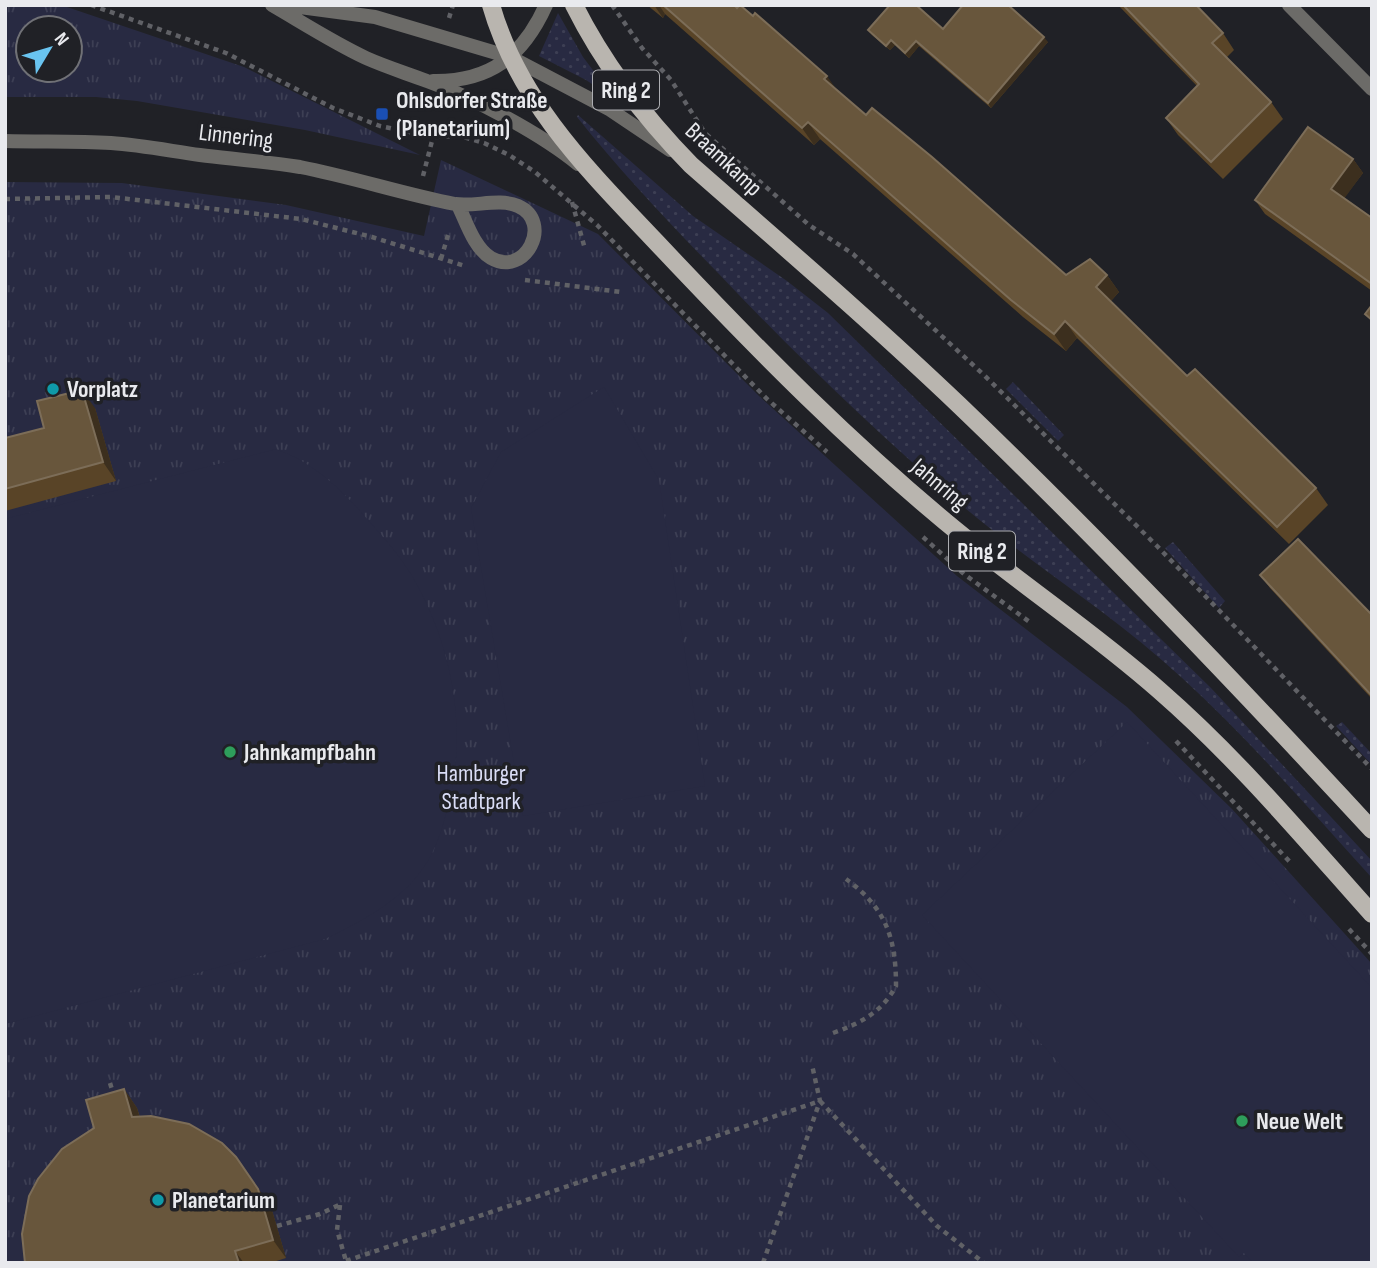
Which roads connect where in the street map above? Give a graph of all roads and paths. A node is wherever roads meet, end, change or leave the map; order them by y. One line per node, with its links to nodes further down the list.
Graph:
1 (91, 5): 15 (path)
2 (272, 5): 12 (street)
3 (285, 5): 10 (street)
4 (364, 5): 10 (street)
5 (491, 5): 11 (main road, Ring 2)
6 (546, 5): 11 (street)
7 (573, 5): 18 (main road, Braamkamp / Ring 2)
8 (612, 5): 27 (path)
9 (1289, 5): 13 (street)
10 (341, 12): 11 (street)
11 (510, 57): 12 (street); 18 (street); 19 (main road, Jahnring / Ring 2)
12 (428, 81): 19 (street)
13 (1372, 89)
14 (417, 116): 15 (path)
15 (411, 133): 16 (path)
16 (433, 136): 20 (path); 23 (path)
17 (5, 141): 20 (street, Linnering)
18 (691, 165): 28 (main road, Braamkamp / Ring 2)
19 (598, 180): 30 (main road, Jahnring / Ring 2)
20 (418, 195): 22 (street, Linnering)
21 (5, 199): 24 (path)
22 (458, 205): 22 (street, Linnering)
23 (584, 249)
24 (477, 270)
25 (514, 279): 26 (path)
26 (621, 292)
27 (1372, 769)
28 (1372, 830)
29 (846, 879): 31 (path)
30 (1372, 914)
31 (833, 1033)
32 (812, 1065): 34 (path)
33 (110, 1083): 35 (path)
34 (820, 1101): 37 (path); 38 (path); 39 (path)
35 (116, 1106)
36 (278, 1226): 37 (path)
37 (345, 1262)
38 (763, 1263)
39 (984, 1263)

